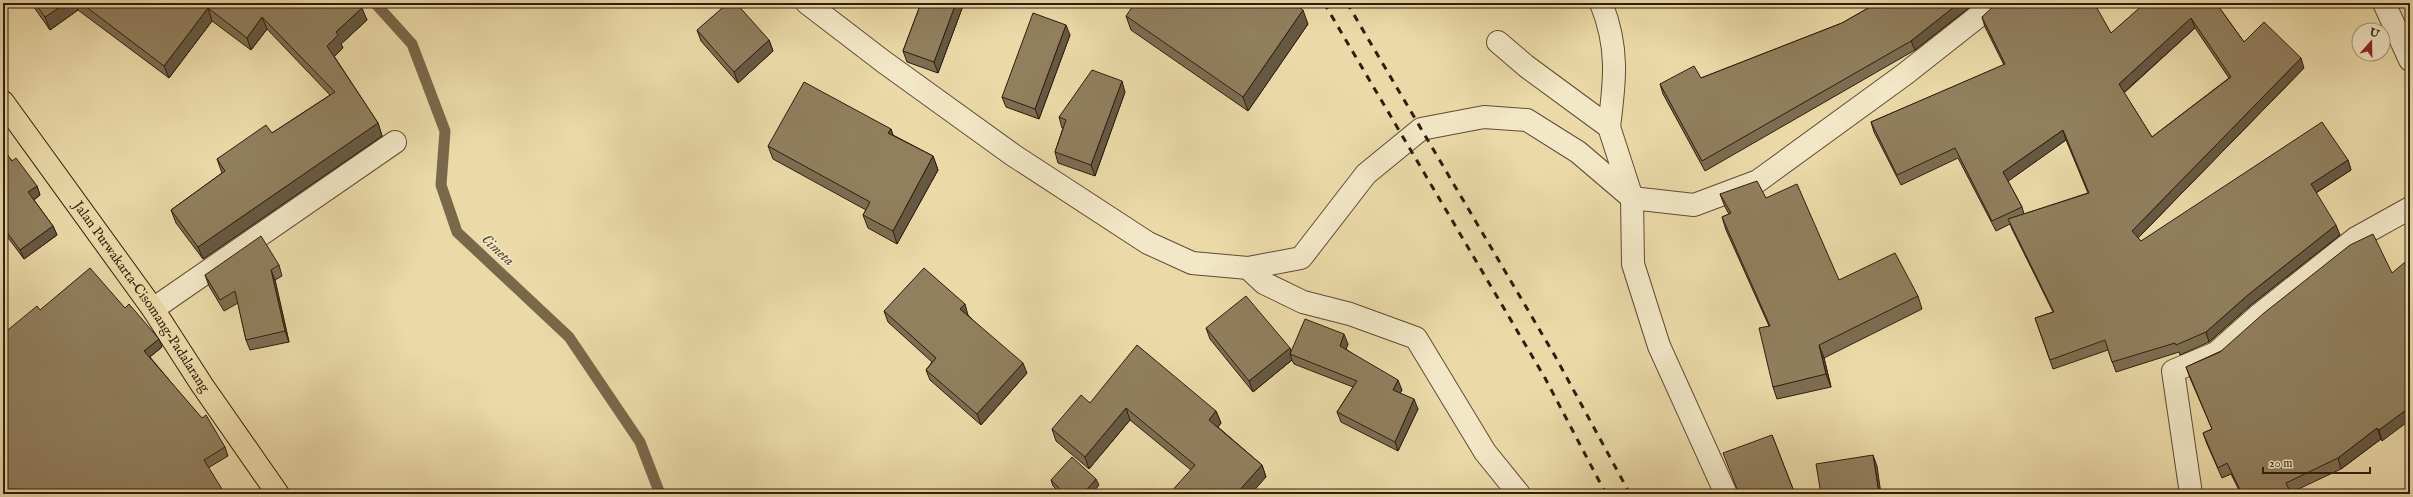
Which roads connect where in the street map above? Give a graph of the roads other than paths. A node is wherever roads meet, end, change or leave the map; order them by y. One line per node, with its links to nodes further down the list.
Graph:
1 (808, 3): 12 (street)
2 (1601, 3): 8 (street)
3 (1995, 3): 10 (street)
4 (2384, 3): 6 (street)
5 (1498, 42): 8 (street)
6 (2410, 60)
7 (3, 102): 13 (highway, Jalan Purwakarta–Cisomang–Padalarang)
8 (1609, 127): 10 (street)
9 (395, 142): 13 (street)
10 (1632, 198): 12 (street); 16 (street)
11 (2410, 208): 17 (street)
12 (1248, 268): 15 (street)
13 (153, 309): 14 (highway, Jalan Purwakarta–Cisomang–Padalarang)
14 (278, 494)
15 (1519, 494)
16 (1726, 494)
17 (2191, 494)

